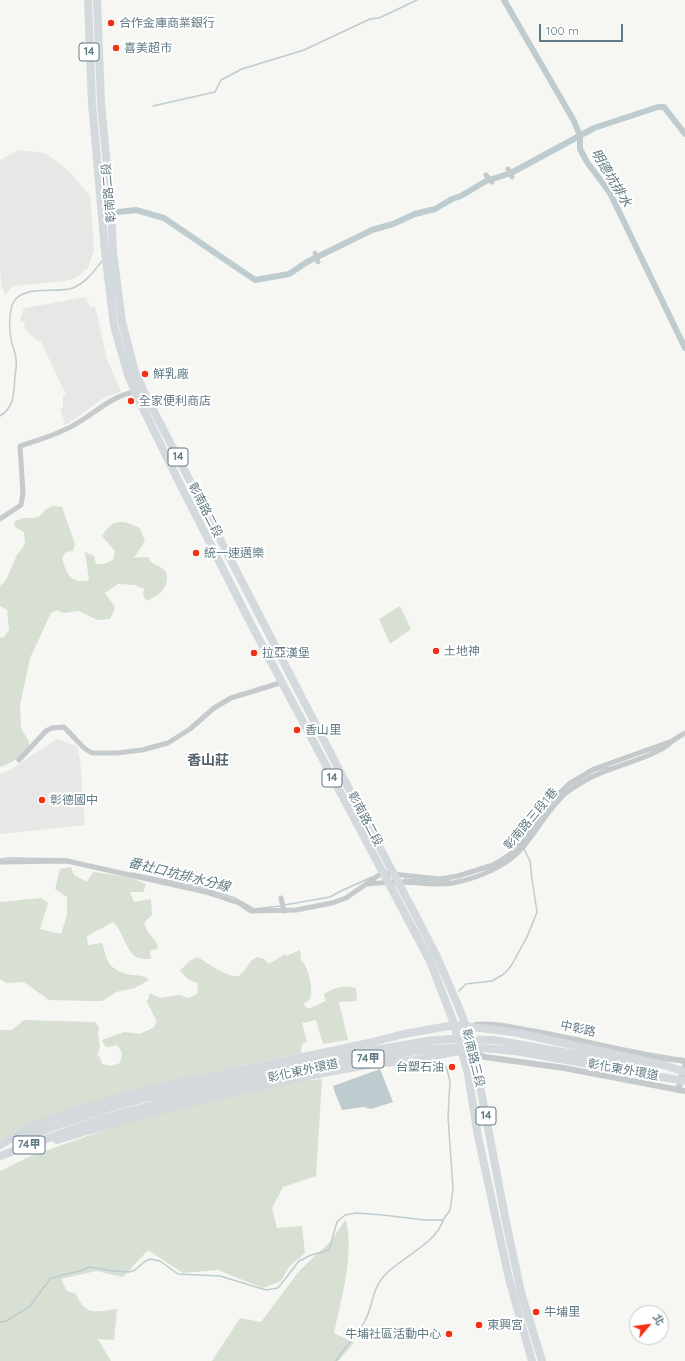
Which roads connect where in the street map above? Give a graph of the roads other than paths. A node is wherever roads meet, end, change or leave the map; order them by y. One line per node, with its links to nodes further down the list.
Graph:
1 (88, 0): 4 (main road, 彰南路二段 / 14)
2 (97, 0): 3 (main road, 彰南路二段 / 14)
3 (101, 102): 4 (main road); 10 (main road, 彰南路二段 / 14)
4 (92, 103): 9 (main road, 彰南路二段 / 14)
5 (508, 169): 7 (street)
6 (486, 176): 8 (street)
7 (512, 177)
8 (492, 182)
9 (104, 250): 10 (main road); 13 (main road, 彰南路二段 / 14)
10 (113, 252): 13 (main road, 彰南路二段 / 14)
11 (315, 253): 12 (street)
12 (318, 262)
13 (125, 350): 14 (main road, 彰南路二段 / 14); 15 (main road, 彰南路二段 / 14)
14 (135, 392): 15 (main road); 17 (main road, 彰南路二段 / 14); 18 (street)
15 (145, 394): 16 (main road, 彰南路二段 / 14)
16 (186, 473): 17 (main road); 19 (main road, 彰南路二段 / 14)
17 (177, 478): 20 (main road, 彰南路二段 / 14)
18 (0, 519)
19 (293, 679): 20 (main road); 26 (main road, 彰南路二段 / 14)
20 (283, 682): 23 (street); 25 (main road, 彰南路二段 / 14)
21 (685, 733): 22 (street, 彰南路三段1巷)
22 (672, 741): 26 (street, 彰南路三段1巷); 27 (street, 彰南路三段1巷)
23 (19, 760)
24 (0, 862): 31 (street)
25 (382, 873): 26 (street, 彰南路三段1巷); 28 (main road, 14); 29 (street)
26 (394, 874): 27 (main road, 14)
27 (398, 882): 28 (street, 彰南路三段1巷); 33 (main road, 彰南路三段 / 14)
28 (388, 883): 29 (street, 彰南路三段1巷); 32 (main road, 彰南路三段 / 14)
29 (368, 884): 31 (street)
30 (281, 898): 31 (street)
31 (284, 911)
32 (454, 1025): 33 (main road); 34 (main road, 彰南路三段 / 14); 44 (main road, 74甲)
33 (466, 1026): 35 (main road, 彰南路三段 / 14); 36 (street, 中彰路); 39 (main road)
34 (462, 1051): 35 (main road); 45 (main road, 74甲); 46 (main road, 彰南路三段 / 14)
35 (473, 1052): 40 (main road); 41 (street); 47 (main road, 彰南路三段 / 14)
36 (656, 1057): 37 (street, 中彰路); 41 (street)
37 (685, 1061)
38 (685, 1066): 42 (street)
39 (685, 1073): 44 (main road, 彰化東外環道 / 74甲)
40 (685, 1082): 45 (main road, 彰化東外環道 / 74甲)
41 (652, 1084): 42 (street)
42 (678, 1090): 43 (street)
43 (685, 1091)
44 (0, 1146)
45 (0, 1156)
46 (532, 1361)
47 (542, 1361)

